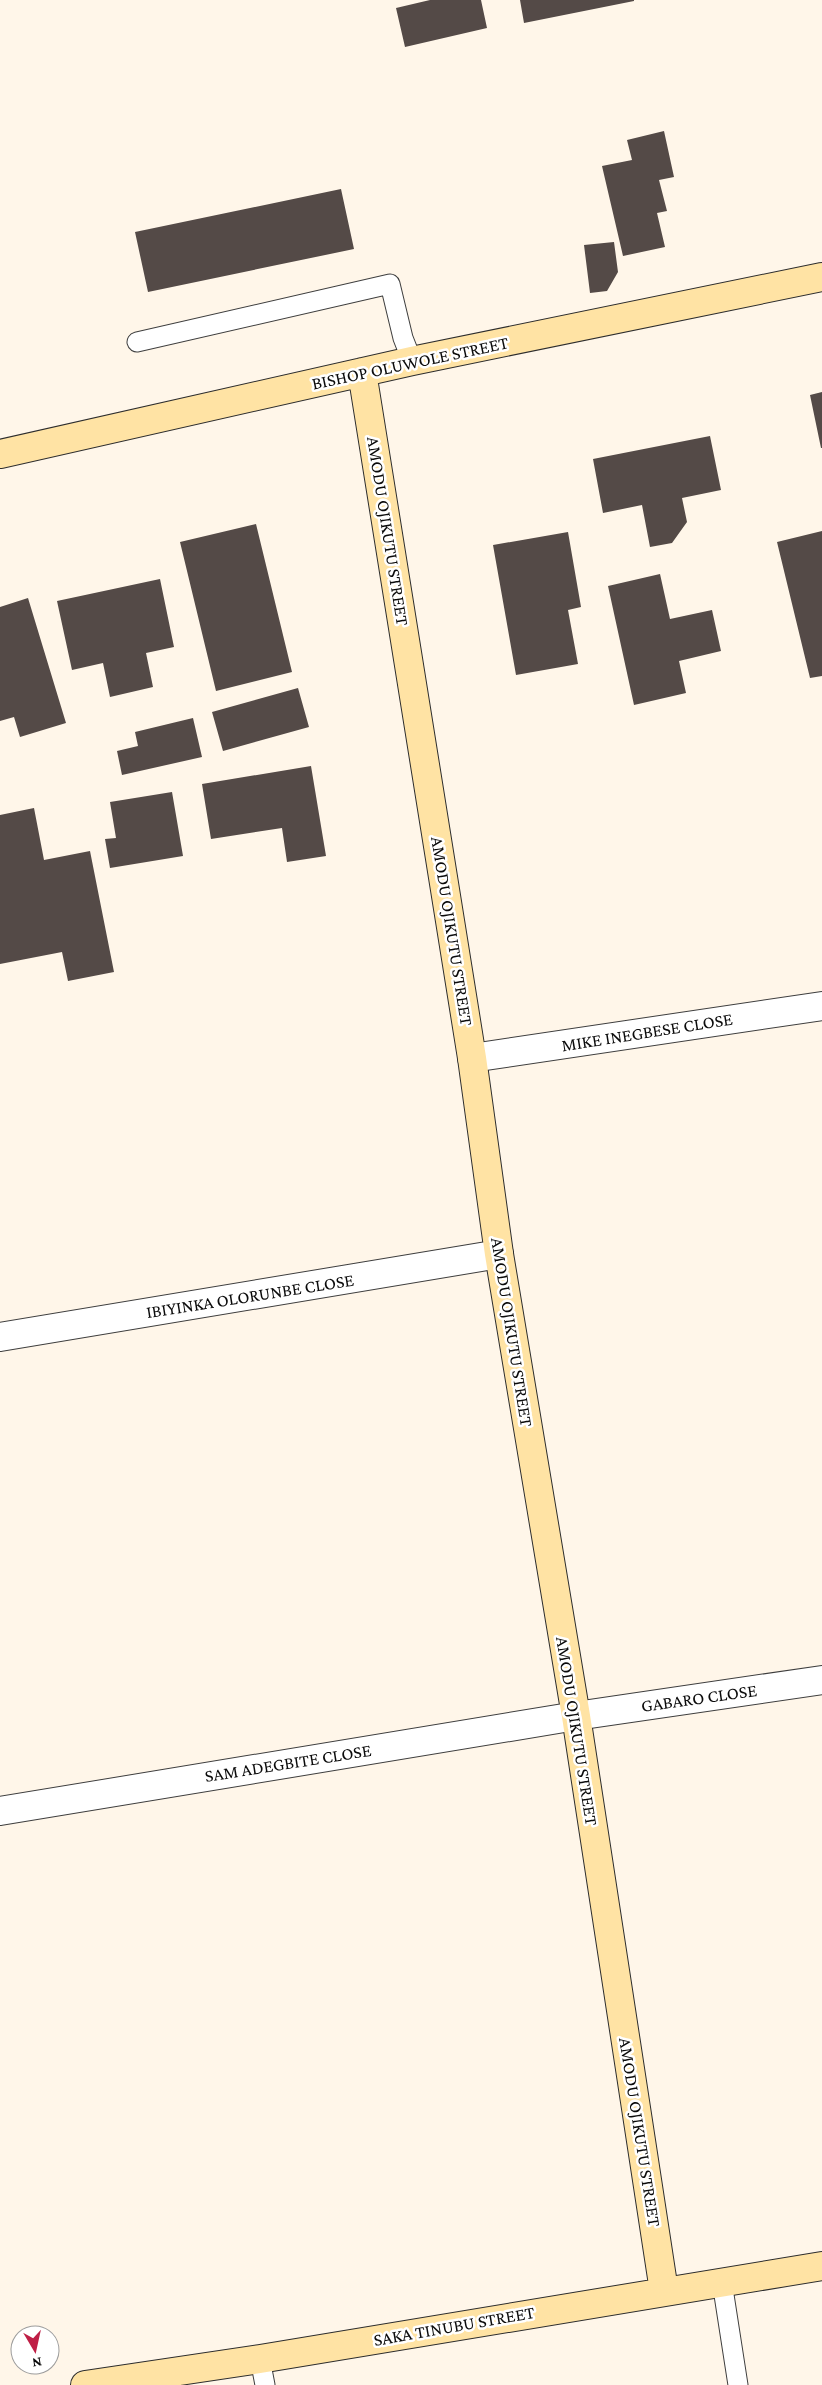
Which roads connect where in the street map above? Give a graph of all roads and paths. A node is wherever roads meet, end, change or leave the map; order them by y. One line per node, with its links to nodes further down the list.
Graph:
1 (822, 277): 3 (street, BISHOP OLUWOLE STREET)
2 (137, 342): 3 (lane)
3 (412, 361): 4 (street, BISHOP OLUWOLE STREET)
4 (362, 372): 5 (street, BISHOP OLUWOLE STREET); 7 (street, AMODU OJIKUTU STREET)
5 (0, 454)
6 (822, 1006): 7 (street, MIKE INEGBESE CLOSE)
7 (472, 1058): 8 (street, AMODU OJIKUTU STREET)
8 (499, 1254): 9 (street, IBIYINKA OLORUNBE CLOSE); 11 (street, AMODU OJIKUTU STREET)
9 (0, 1337)
10 (822, 1680): 11 (street, GABARO CLOSE)
11 (576, 1716): 12 (street, SAM ADEGBITE CLOSE); 15 (street, AMODU OJIKUTU STREET)
12 (0, 1811)
13 (822, 2266): 14 (street, SAKA TINUBU STREET)
14 (722, 2282): 15 (street, SAKA TINUBU STREET); 18 (lane)
15 (664, 2291): 16 (street, SAKA TINUBU STREET)
16 (262, 2372): 17 (street, SAKA TINUBU STREET)
17 (85, 2385)
18 (738, 2385)

